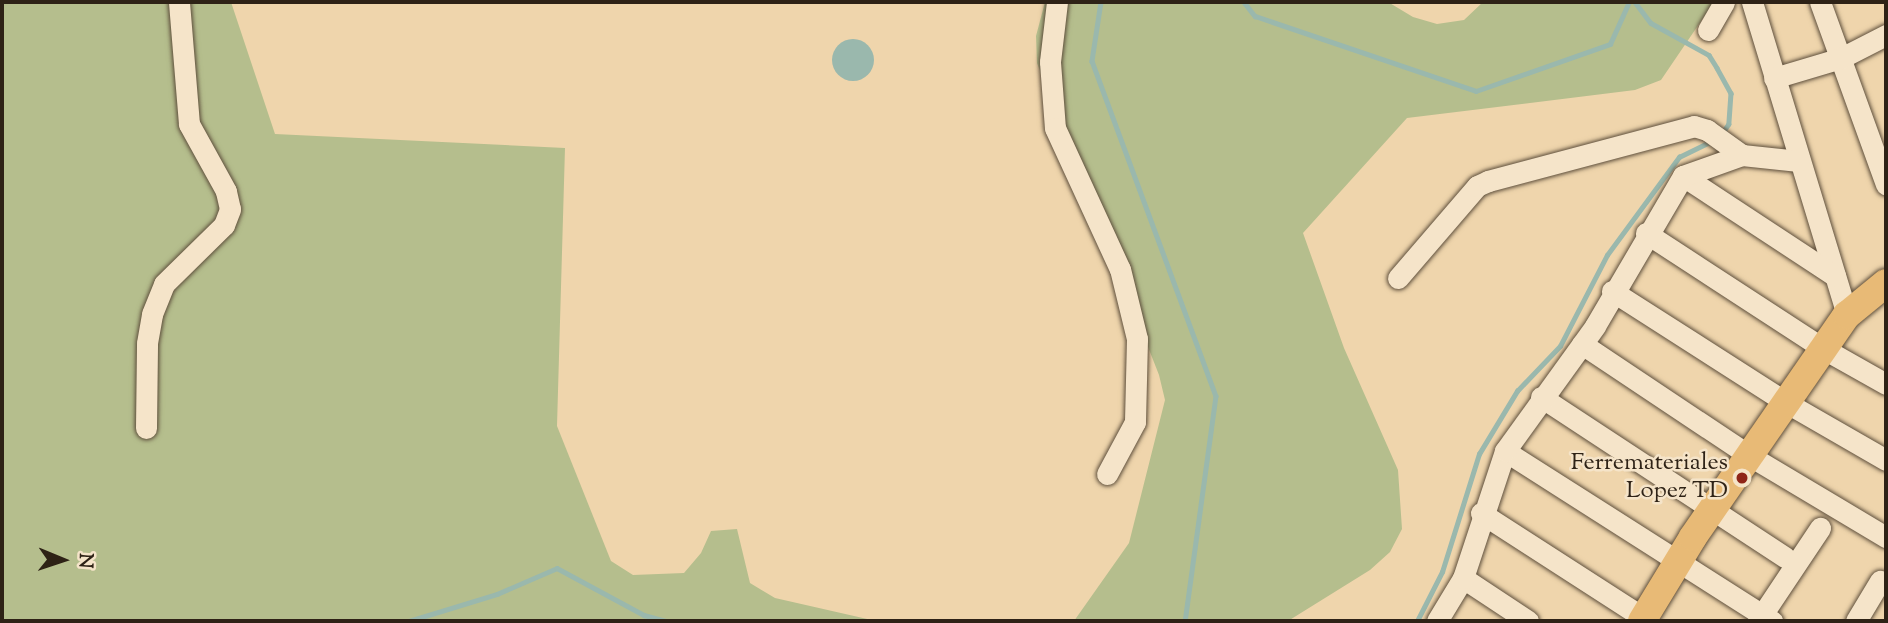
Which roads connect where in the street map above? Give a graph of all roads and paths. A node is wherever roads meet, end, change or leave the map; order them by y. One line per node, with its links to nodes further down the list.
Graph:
1 (179, 2): 26 (street)
2 (1057, 2): 30 (street)
3 (1724, 2): 6 (street)
4 (1752, 2): 9 (street)
5 (1826, 4): 8 (street)
6 (1708, 30)
7 (1886, 35): 8 (street)
8 (1841, 58): 9 (street); 10 (street)
9 (1774, 78): 12 (street)
10 (1879, 142): 14 (street)
11 (1742, 155): 12 (street); 13 (street); 17 (street)
12 (1799, 161): 16 (street)
13 (1683, 176): 15 (street); 16 (street)
14 (1886, 184)
15 (1646, 233): 18 (street); 22 (street)
16 (1835, 276): 20 (street)
17 (1398, 278)
18 (1612, 291): 21 (street); 25 (street)
19 (1882, 292): 20 (main road)
20 (1847, 315): 22 (main road)
21 (1582, 344): 24 (street); 28 (street)
22 (1824, 349): 23 (street); 25 (main road)
23 (1886, 384)
24 (1541, 397): 27 (street); 31 (street)
25 (1787, 403): 28 (main road); 29 (street)
26 (146, 428)
27 (1505, 451): 32 (street); 36 (street)
28 (1750, 456): 31 (main road); 34 (street)
29 (1886, 460)
30 (1107, 474)
31 (1714, 507): 35 (street); 36 (main road)
32 (1481, 513): 37 (street); 40 (street)
33 (1820, 528): 39 (street)
34 (1886, 537)
35 (1785, 557)
36 (1680, 560): 39 (street); 40 (main road)
37 (1463, 578): 41 (street); 42 (street)
38 (1880, 581): 43 (street)
39 (1764, 619)
40 (1643, 620)
41 (1437, 621)
42 (1528, 621)
43 (1856, 621)

